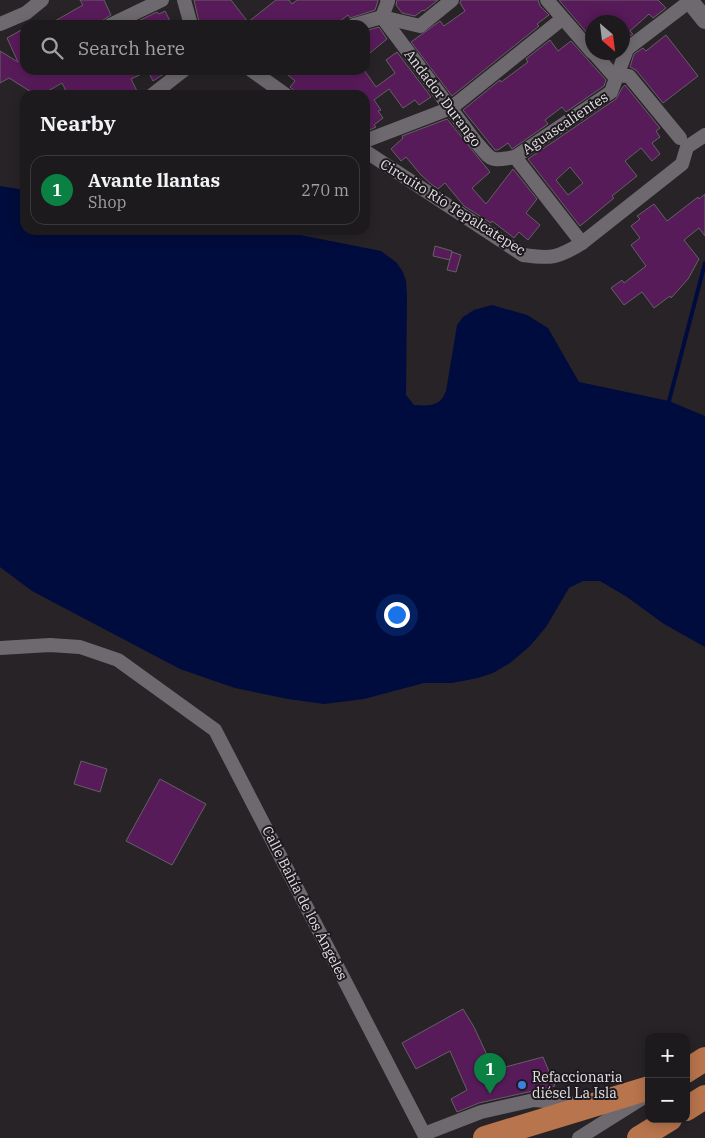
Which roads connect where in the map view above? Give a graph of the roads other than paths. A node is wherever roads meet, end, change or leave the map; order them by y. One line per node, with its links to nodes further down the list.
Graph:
1 (42, 0): 8 (street)
2 (162, 0): 13 (street)
3 (184, 0): 14 (street)
4 (387, 0): 9 (street)
5 (452, 0): 9 (street)
6 (546, 0): 11 (street)
7 (690, 0): 10 (street); 21 (street, Aguascalientes)
8 (26, 13): 12 (street); 16 (street)
9 (382, 17): 15 (street); 24 (street, Andador Durango)
10 (704, 18)
11 (562, 19): 17 (street); 24 (street)
12 (31, 20)
13 (120, 20)
14 (190, 20)
15 (370, 20)
16 (0, 24)
17 (585, 43)
18 (600, 60): 21 (street)
19 (178, 75): 22 (street)
20 (258, 75): 23 (street)
21 (617, 76): 26 (street); 29 (street, Aguascalientes)
22 (158, 90)
23 (279, 90)
24 (451, 108): 27 (street); 29 (street, Andador Durango)
25 (705, 135): 30 (street, Circuito Río Tepalcatepec)
26 (680, 138)
27 (370, 139)
28 (370, 154): 30 (street, Circuito Río Tepalcatepec)
29 (515, 157): 30 (street)
30 (582, 243)
31 (0, 648): 37 (street, Calle Bahía de los Ángeles)
32 (705, 1060): 33 (highway)
33 (690, 1069)
34 (645, 1089): 37 (highway)
35 (645, 1097): 41 (street)
36 (705, 1097): 38 (highway)
37 (594, 1105): 40 (highway)
38 (690, 1106)
39 (663, 1123): 42 (highway)
40 (486, 1138)
41 (580, 1138)
42 (639, 1138)

